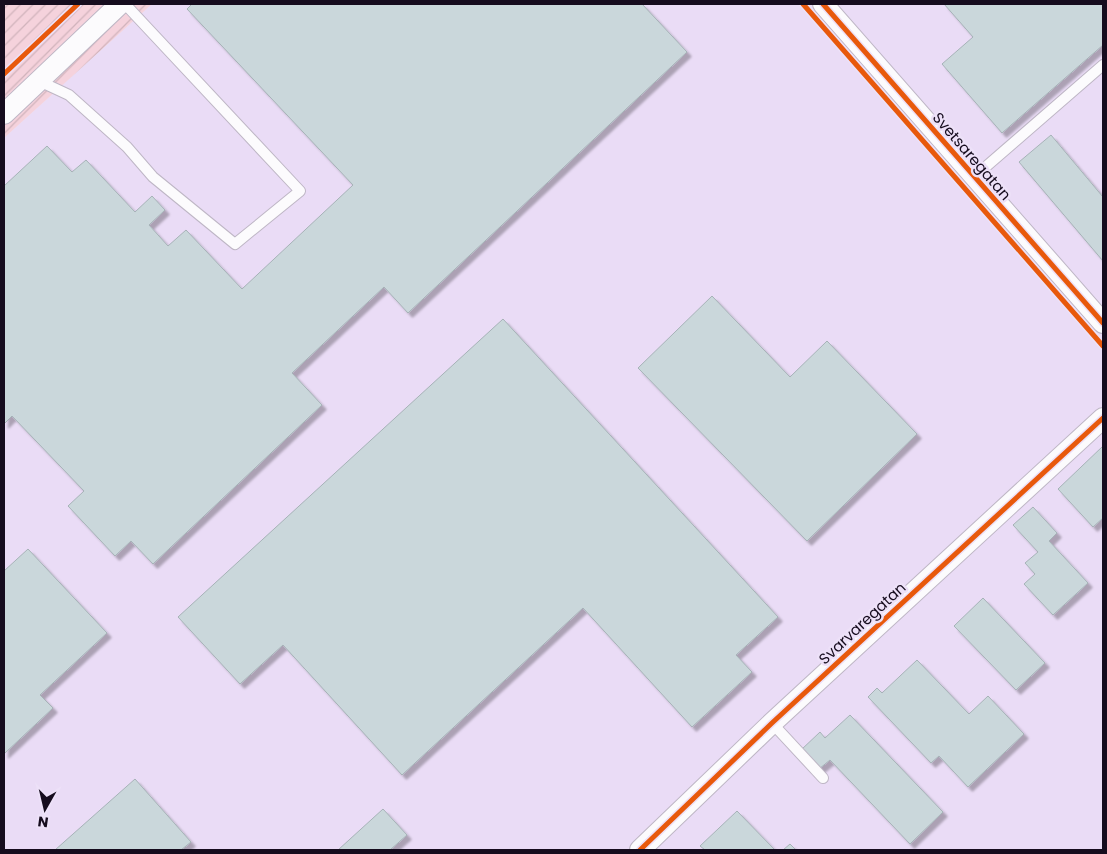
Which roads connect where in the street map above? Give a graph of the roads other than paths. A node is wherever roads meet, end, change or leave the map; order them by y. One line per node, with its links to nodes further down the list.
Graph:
1 (120, 4): 5 (street)
2 (125, 4): 5 (lane)
3 (824, 4): 7 (street, Svetsaregatan)
4 (1103, 64): 7 (lane)
5 (38, 81): 6 (street)
6 (4, 114)
7 (974, 177): 8 (street, Svetsaregatan)
8 (1103, 323)
9 (1103, 418): 10 (street, Svarvaregatan)
10 (772, 724): 11 (lane); 12 (street, Svarvaregatan)
11 (823, 778)
12 (646, 848)

